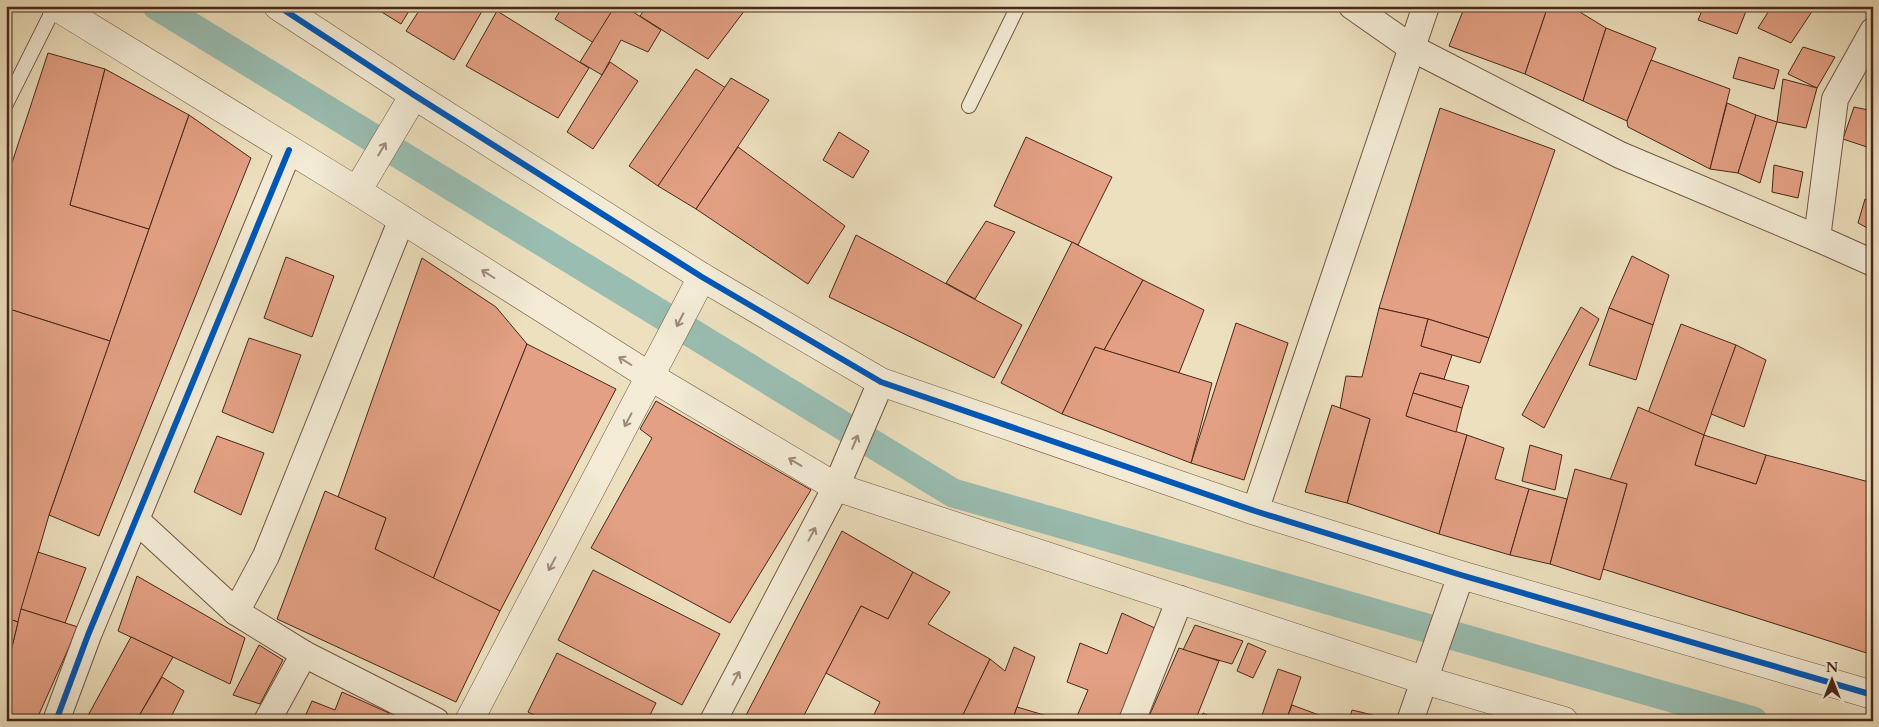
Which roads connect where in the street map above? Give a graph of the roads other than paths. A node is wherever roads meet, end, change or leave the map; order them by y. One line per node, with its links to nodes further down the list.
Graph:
1 (55, 6): 9 (lane); 11 (street)
2 (278, 6): 8 (street)
3 (1018, 6): 10 (lane)
4 (1352, 6): 7 (street)
5 (1426, 6): 7 (street)
6 (1873, 31): 14 (street)
7 (1412, 48): 14 (street); 20 (street)
8 (414, 95): 12 (street, one-way to 8); 16 (street)
9 (6, 104)
10 (969, 106)
11 (289, 150): 12 (street); 21 (street)
12 (357, 191): 13 (street)
13 (402, 219): 17 (street, one-way to 13); 24 (street)
14 (1817, 238): 15 (street)
15 (1873, 263)
16 (702, 277): 17 (street, one-way to 17); 18 (street)
17 (650, 377): 19 (street, one-way to 17); 31 (street, one-way to 31)
18 (881, 382): 19 (street, one-way to 18); 20 (street)
19 (836, 487): 23 (street); 32 (street, one-way to 19)
20 (1255, 511): 22 (street)
21 (136, 520): 24 (street); 28 (street)
22 (1461, 575): 26 (street); 27 (street)
23 (1180, 599): 26 (street); 33 (street)
24 (236, 612): 25 (street)
25 (304, 654): 29 (street); 30 (street)
26 (1424, 680): 34 (street); 35 (street)
27 (1873, 695)
28 (56, 721)
29 (267, 721)
30 (436, 721)
31 (469, 721)
32 (713, 721)
33 (1132, 721)
34 (1410, 721)
35 (1564, 721)

